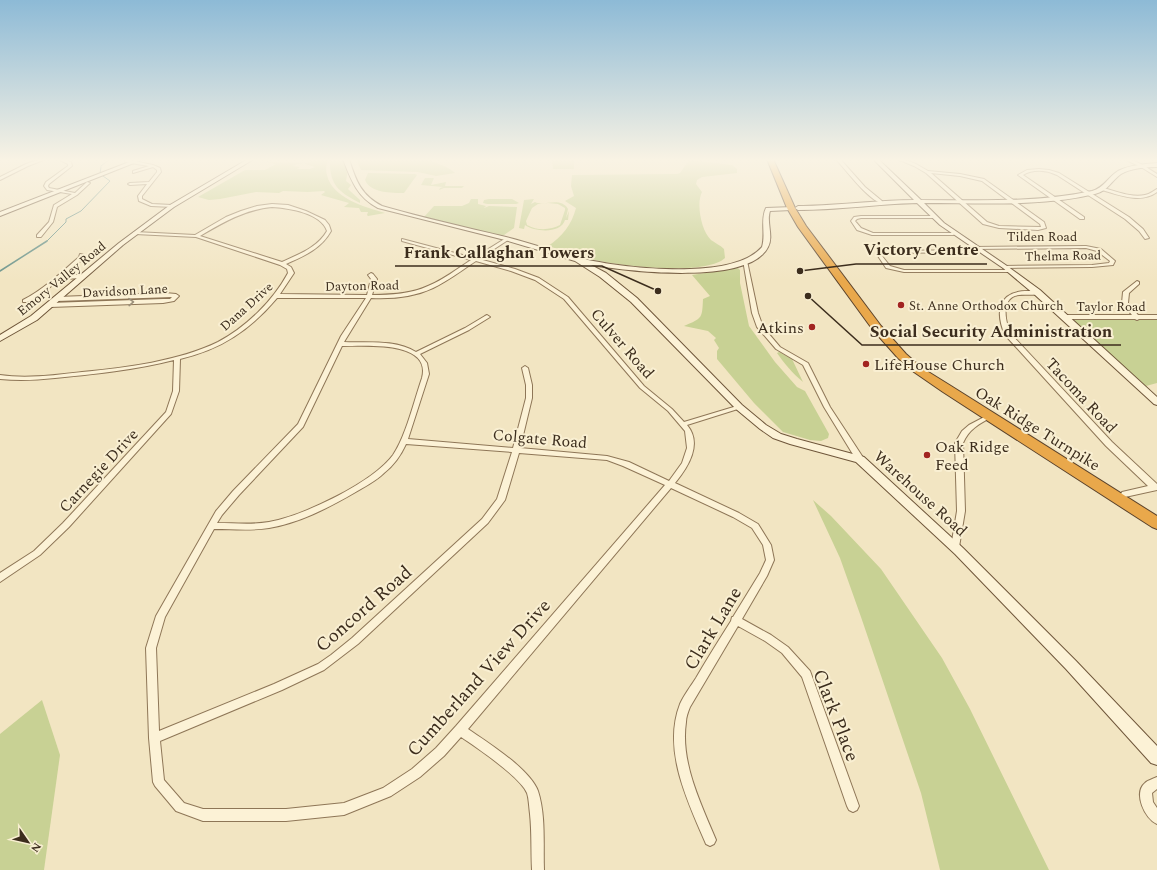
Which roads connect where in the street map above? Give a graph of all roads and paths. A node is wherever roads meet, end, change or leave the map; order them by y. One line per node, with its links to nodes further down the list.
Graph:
1 (37, 200): 19 (street)
2 (66, 200): 24 (street)
3 (140, 200): 17 (street)
4 (187, 200): 17 (street, Emory Valley Road)
5 (368, 200): 27 (street)
6 (790, 200): 18 (highway, Oak Ridge Turnpike)
7 (877, 200): 14 (street)
8 (917, 200): 15 (street)
9 (957, 200): 16 (street)
10 (1031, 200): 13 (street)
11 (1054, 200): 21 (street)
12 (1099, 200): 26 (street)
13 (1013, 201): 16 (street); 16 (street)
14 (881, 202): 15 (street); 18 (street)
15 (919, 202): 16 (street); 20 (street)
16 (960, 202)
17 (175, 207): 22 (street, Emory Valley Road)
18 (794, 208): 34 (street); 61 (highway, Oak Ridge Turnpike)
19 (0, 214)
20 (934, 217): 23 (street); 23 (street)
21 (1082, 218)
22 (136, 234): 25 (street, Dana Drive); 41 (street, Emory Valley Road)
23 (954, 234): 29 (street)
24 (39, 236)
25 (196, 236): 35 (street, Dana Drive); 35 (street)
26 (1147, 238)
27 (506, 239): 32 (street); 33 (street, Dayton Road)
28 (404, 240): 33 (street, Culver Road)
29 (977, 249): 31 (street, Tilden Road); 37 (street); 37 (street, Tilden Road)
30 (82, 255): 40 (street)
31 (1108, 256): 37 (street, Thelma Road)
32 (575, 258): 36 (street); 39 (street, Warehouse Road)
33 (476, 259): 45 (street, Dayton Road); 62 (street, Culver Road)
34 (745, 261): 36 (street); 65 (street)
35 (282, 264): 44 (street, Dana Drive)
36 (606, 266): 39 (street)
37 (1008, 269): 43 (street)
38 (371, 275): 45 (street, Cumberland View Drive)
39 (604, 275): 60 (street, Warehouse Road)
40 (59, 277): 41 (street); 47 (street)
41 (82, 277): 46 (street, Emory Valley Road)
42 (1137, 283): 52 (street)
43 (1038, 293): 50 (street); 67 (street, Tacoma Road)
44 (276, 296): 45 (street, Dayton Road); 56 (street, Dana Drive)
45 (369, 298): 54 (street, Cumberland View Drive)
46 (57, 299): 48 (street, Emory Valley Road); 48 (street, Davidson Lane, one-way to 46)
47 (25, 301)
48 (50, 305): 53 (street, Emory Valley Road)
49 (487, 317): 55 (street)
50 (1064, 317): 52 (street, Taylor Road); 59 (street)
51 (1157, 317): 52 (street, Taylor Road)
52 (1137, 318)
53 (0, 339)
54 (341, 344): 55 (street); 71 (street, Cumberland View Drive)
55 (416, 354): 63 (street)
56 (177, 358): 58 (street, Dana Drive); 73 (street, Carnegie Drive)
57 (525, 368): 64 (street, Concord Road)
58 (0, 377)
59 (1157, 402)
60 (739, 407): 62 (street); 65 (street, Warehouse Road)
61 (993, 415): 68 (highway, Oak Ridge Turnpike); 72 (street)
62 (683, 424): 66 (street, Culver Road)
63 (403, 441): 64 (street, Colgate Road); 71 (street)
64 (516, 450): 66 (street, Colgate Road); 76 (street, Concord Road)
65 (860, 459): 72 (street, Warehouse Road)
66 (669, 485): 74 (street, Clark Lane); 75 (street, Cumberland View Drive)
67 (1155, 487): 68 (street)
68 (1122, 496): 69 (highway, Oak Ridge Turnpike); 70 (highway, Oak Ridge Turnpike)
69 (1157, 514)
70 (1157, 523)
71 (212, 526): 76 (street, Cumberland View Drive)
72 (955, 547): 77 (street, Warehouse Road)
73 (0, 578)
74 (735, 620): 79 (street, Clark Place); 81 (street, Clark Lane)
75 (460, 730): 76 (street, Cumberland View Drive); 82 (street)
76 (154, 738)
77 (1157, 757)
78 (1157, 783): 80 (street)
79 (853, 806)
80 (1157, 818)
81 (710, 840)
82 (538, 870)

